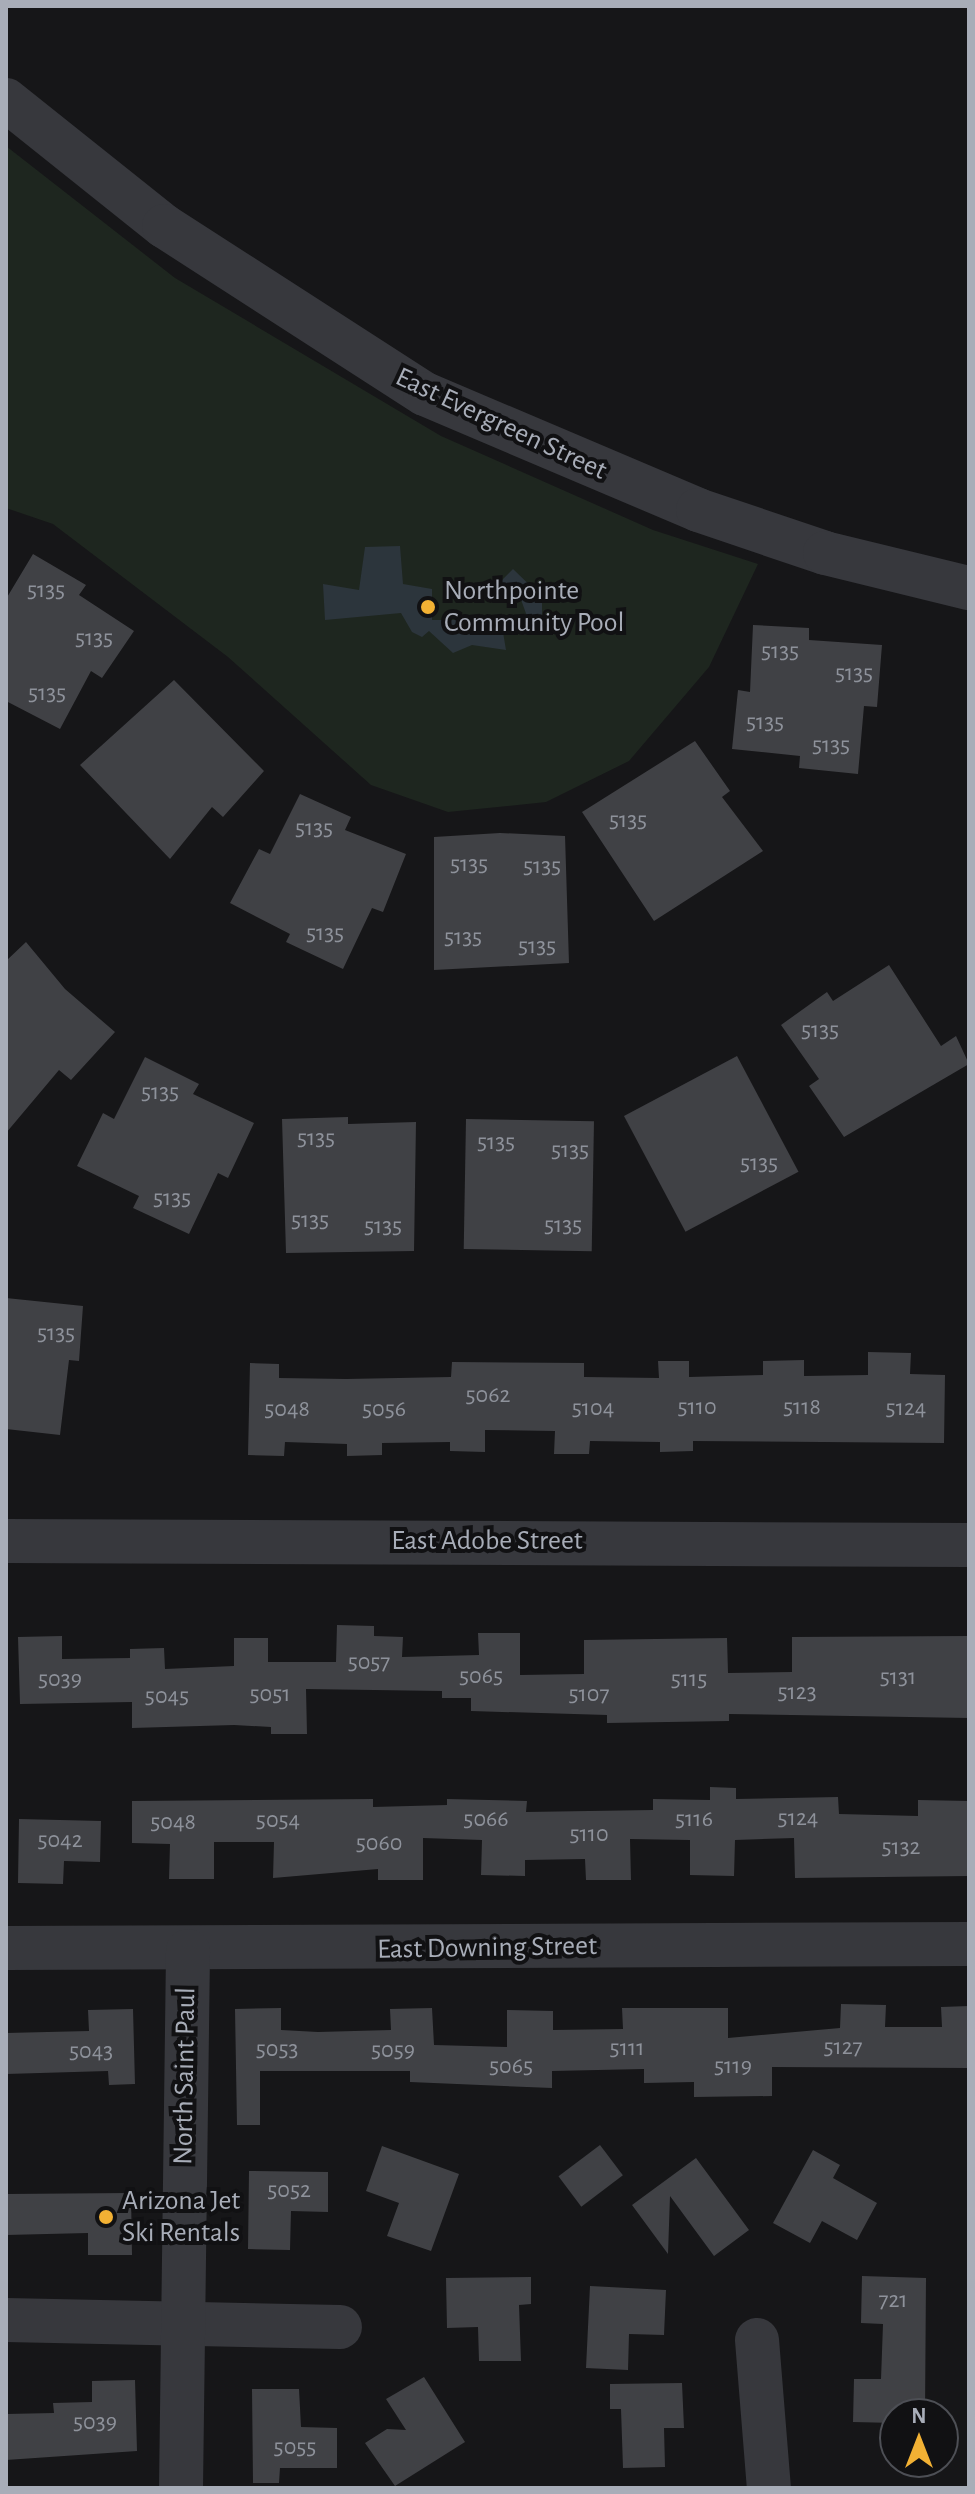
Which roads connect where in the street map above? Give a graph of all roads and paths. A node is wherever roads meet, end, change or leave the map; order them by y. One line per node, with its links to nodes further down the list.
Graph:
1 (6, 100): 2 (street, East Evergreen Street)
2 (969, 588)
3 (6, 1541): 4 (street, East Adobe Street)
4 (969, 1545)
5 (969, 1944): 7 (street, East Downing Street)
6 (6, 1948): 7 (street, East Downing Street)
7 (188, 1951): 8 (street, North Saint Paul)
8 (179, 2318): 9 (street); 10 (street); 12 (street, North Saint Paul)
9 (6, 2320)
10 (340, 2327)
11 (757, 2340): 13 (street)
12 (181, 2488)
13 (769, 2488)

